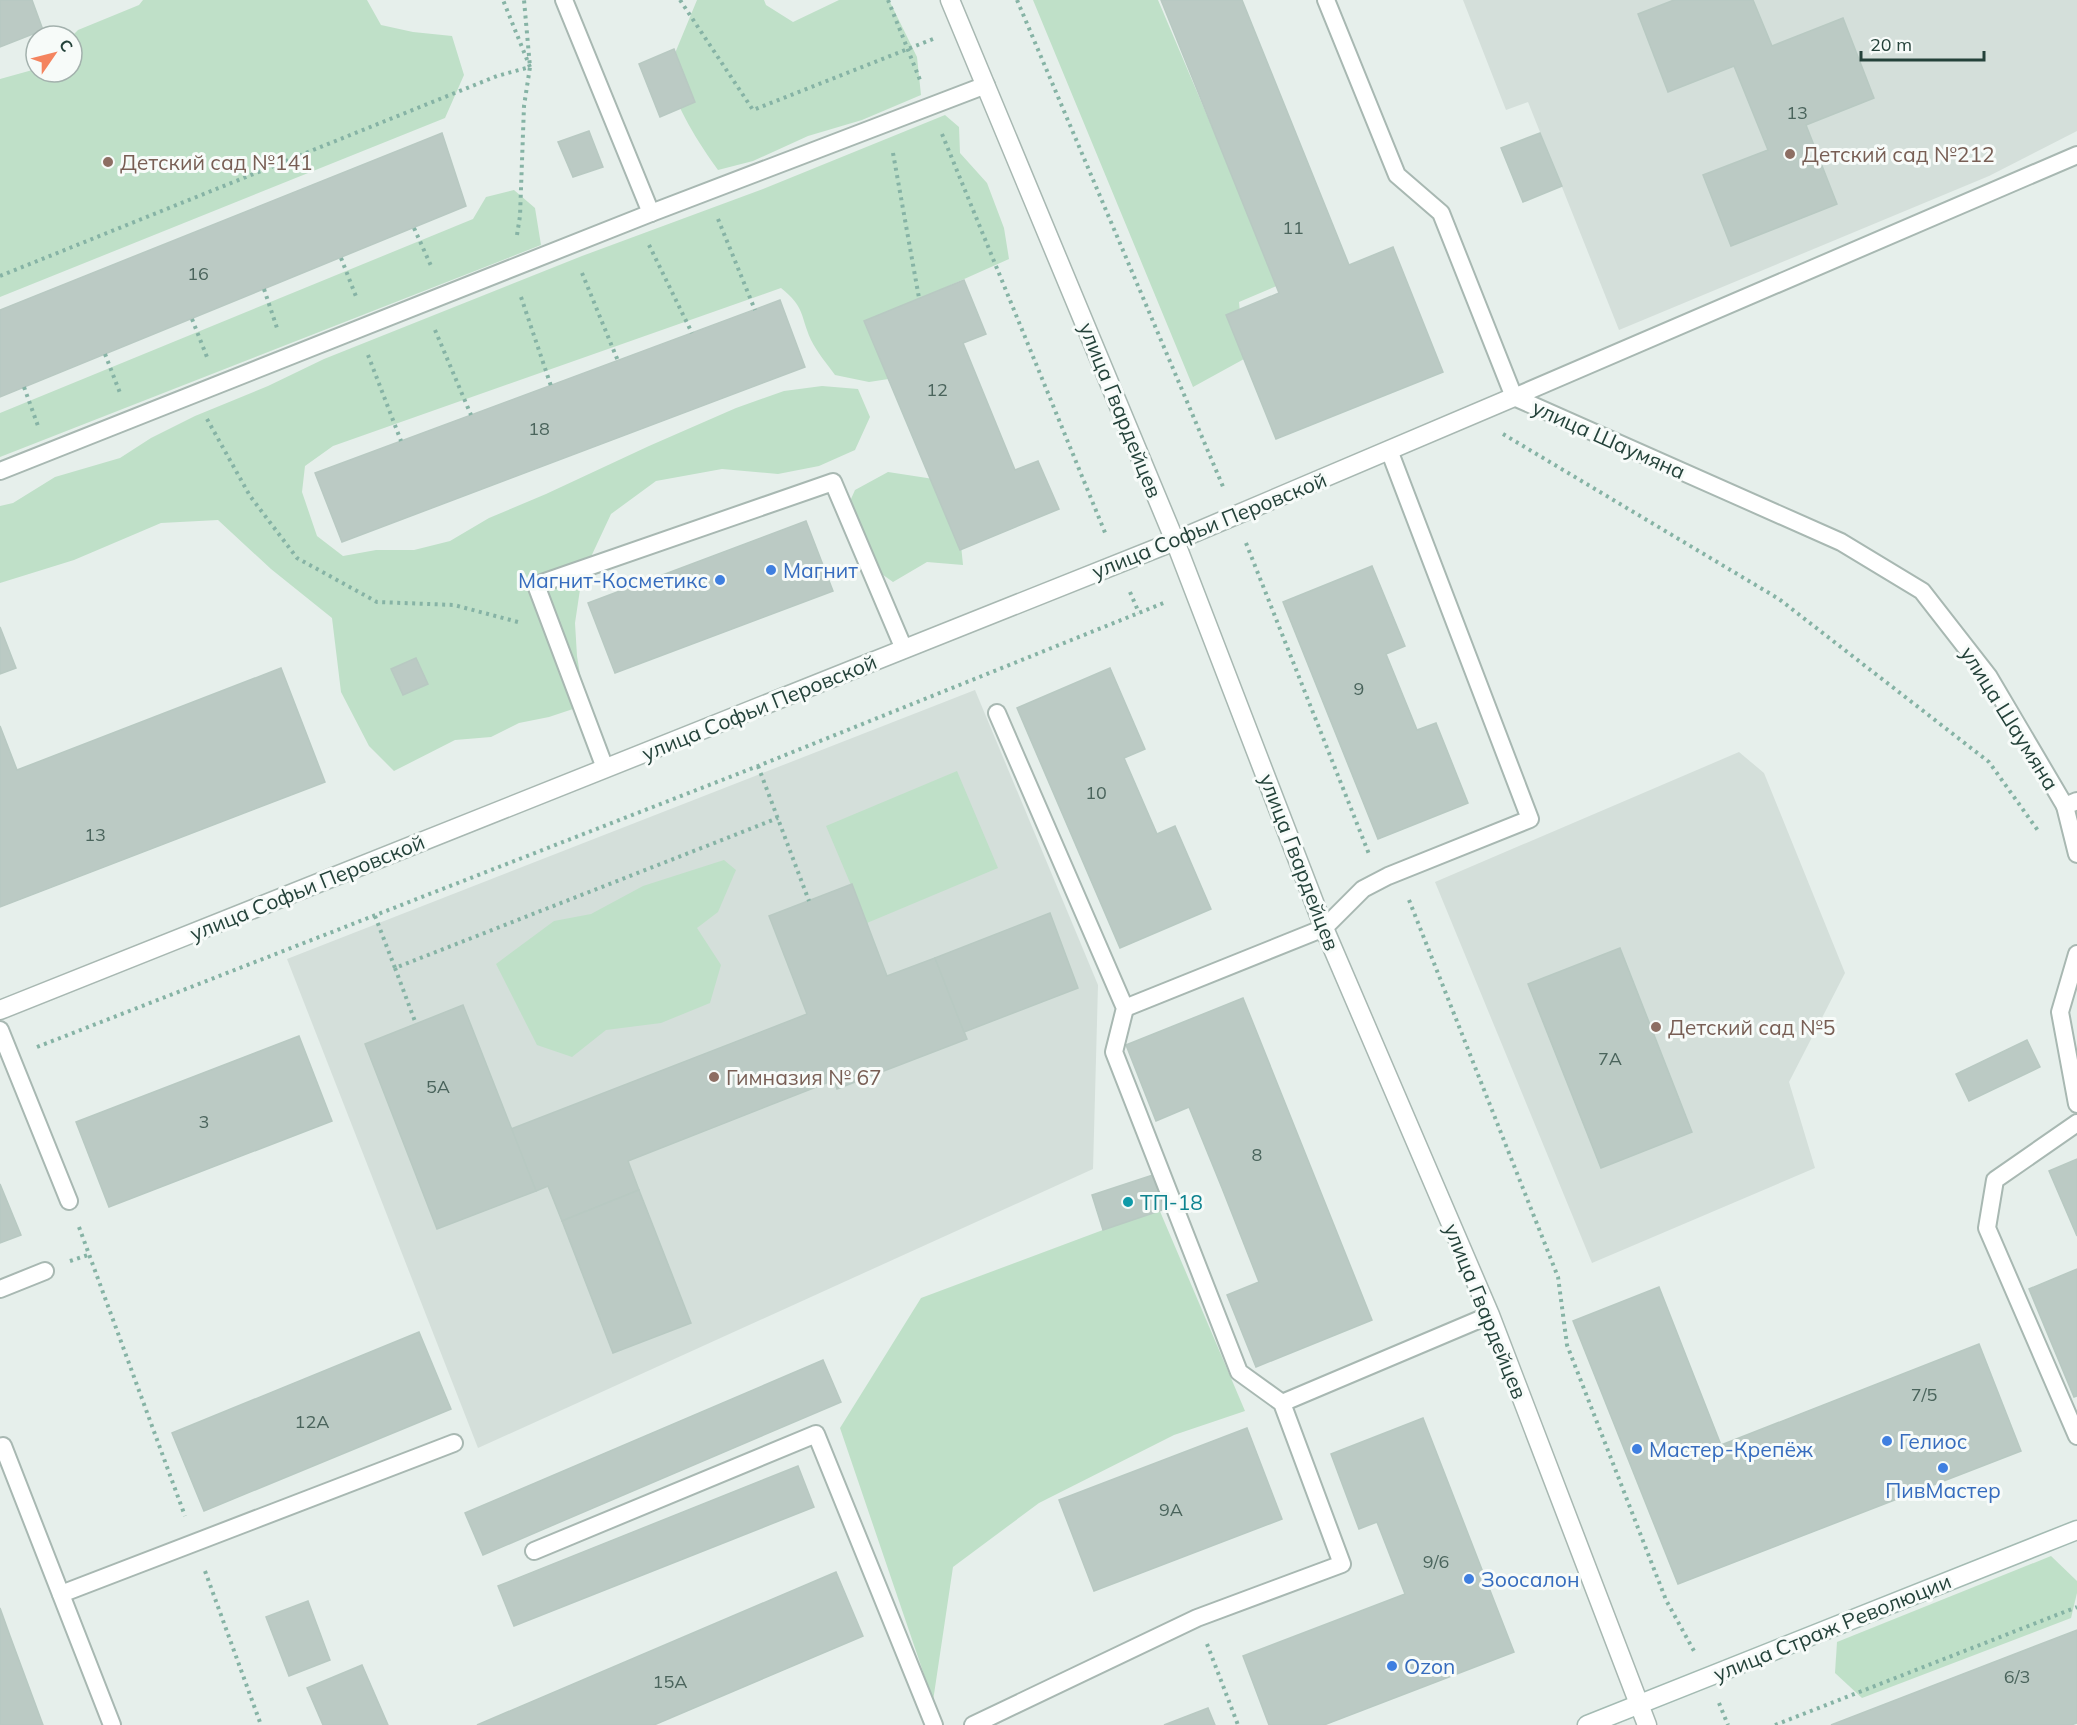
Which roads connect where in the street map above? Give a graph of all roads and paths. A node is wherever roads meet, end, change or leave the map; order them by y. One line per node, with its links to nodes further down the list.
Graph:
1 (503, 0): 11 (path)
2 (524, 0): 11 (path)
3 (564, 0): 17 (lane)
4 (680, 0): 10 (path)
5 (888, 0): 10 (path)
6 (950, 0): 9 (street, улица Гвардейцев)
7 (1017, 0): 46 (path)
8 (1326, 0): 38 (lane)
9 (962, 27): 10 (path); 12 (street, улица Гвардейцев)
10 (908, 49): 13 (path)
11 (530, 67): 21 (path); 22 (path)
12 (986, 85): 13 (lane); 47 (street, улица Гвардейцев)
13 (931, 106): 14 (lane); 48 (path)
14 (888, 122): 16 (lane); 25 (path)
15 (2077, 155): 38 (lane, улица Шаумяна)
16 (706, 192): 17 (lane); 27 (path)
17 (644, 216): 19 (lane); 30 (path)
18 (414, 228): 24 (path)
19 (570, 245): 21 (lane); 33 (path)
20 (341, 258): 29 (path)
21 (511, 269): 24 (lane); 35 (path)
22 (0, 276)
23 (264, 289): 32 (path)
24 (444, 295): 26 (lane)
25 (919, 298)
26 (424, 303): 29 (lane); 39 (path)
27 (755, 310)
28 (192, 319): 34 (path)
29 (363, 328): 32 (lane); 42 (path)
30 (692, 333)
31 (105, 354): 41 (path)
32 (288, 357): 34 (lane)
33 (618, 361)
34 (219, 385): 37 (lane)
35 (551, 386)
36 (24, 387): 44 (path)
37 (193, 395): 41 (lane); 51 (path)
38 (1514, 397): 40 (street, улица Софьи Перовской); 56 (lane, улица Шаумяна)
39 (471, 415)
40 (1472, 416): 43 (street, улица Софьи Перовской); 58 (path)
41 (130, 420): 44 (lane)
42 (401, 441)
43 (1389, 450): 46 (street, улица Софьи Перовской); 60 (lane)
44 (48, 452): 45 (lane)
45 (0, 471)
46 (1235, 516): 47 (street, улица Софьи Перовской); 60 (path)
47 (1175, 541): 48 (street, улица Софьи Перовской); 49 (street, улица Гвардейцев)
48 (1118, 564): 50 (path); 52 (street, улица Софьи Перовской)
49 (1194, 590): 50 (path); 63 (street, улица Гвардейцев)
50 (1139, 613): 54 (path)
51 (550, 624): 52 (lane); 55 (lane)
52 (904, 649): 55 (street, улица Софьи Перовской)
53 (997, 713): 66 (lane)
54 (758, 766): 57 (path); 62 (path)
55 (605, 768): 67 (street, улица Софьи Перовской)
56 (2071, 804): 59 (lane, улица Шаумяна)
57 (778, 818): 61 (path); 65 (path)
58 (2043, 839)
59 (2077, 854)
60 (1388, 876): 63 (lane); 87 (path)
61 (809, 901)
62 (375, 916): 65 (path); 70 (path)
63 (1324, 928): 66 (lane); 76 (street, улица Гвардейцев)
64 (2077, 954): 71 (lane)
65 (395, 968): 68 (path)
66 (1125, 1008): 77 (lane)
67 (0, 1010)
68 (416, 1024)
69 (0, 1030): 70 (lane)
70 (11, 1057): 73 (lane)
71 (2077, 1104)
72 (2077, 1123): 78 (lane)
73 (69, 1201): 82 (path)
74 (45, 1271): 75 (lane)
75 (0, 1289)
76 (1490, 1315): 77 (lane); 88 (street, улица Гвардейцев)
77 (1282, 1403): 86 (lane)
78 (2077, 1436)
79 (454, 1443): 82 (lane)
80 (1, 1444): 84 (lane)
81 (2077, 1530): 87 (street, улица Страж Революции)
82 (194, 1542): 84 (lane); 90 (path)
83 (534, 1551): 91 (lane)
84 (61, 1594): 89 (lane)
85 (2077, 1606): 96 (path)
86 (1197, 1618): 92 (lane); 93 (path)
87 (1708, 1676): 88 (street, улица Страж Революции)
88 (1639, 1704): 94 (street, улица Страж Революции); 95 (street, улица Гвардейцев)
89 (112, 1725)
90 (261, 1725)
91 (934, 1725)
92 (973, 1725)
93 (1238, 1725)
94 (1587, 1725)
95 (1647, 1725)
96 (1775, 1725)

